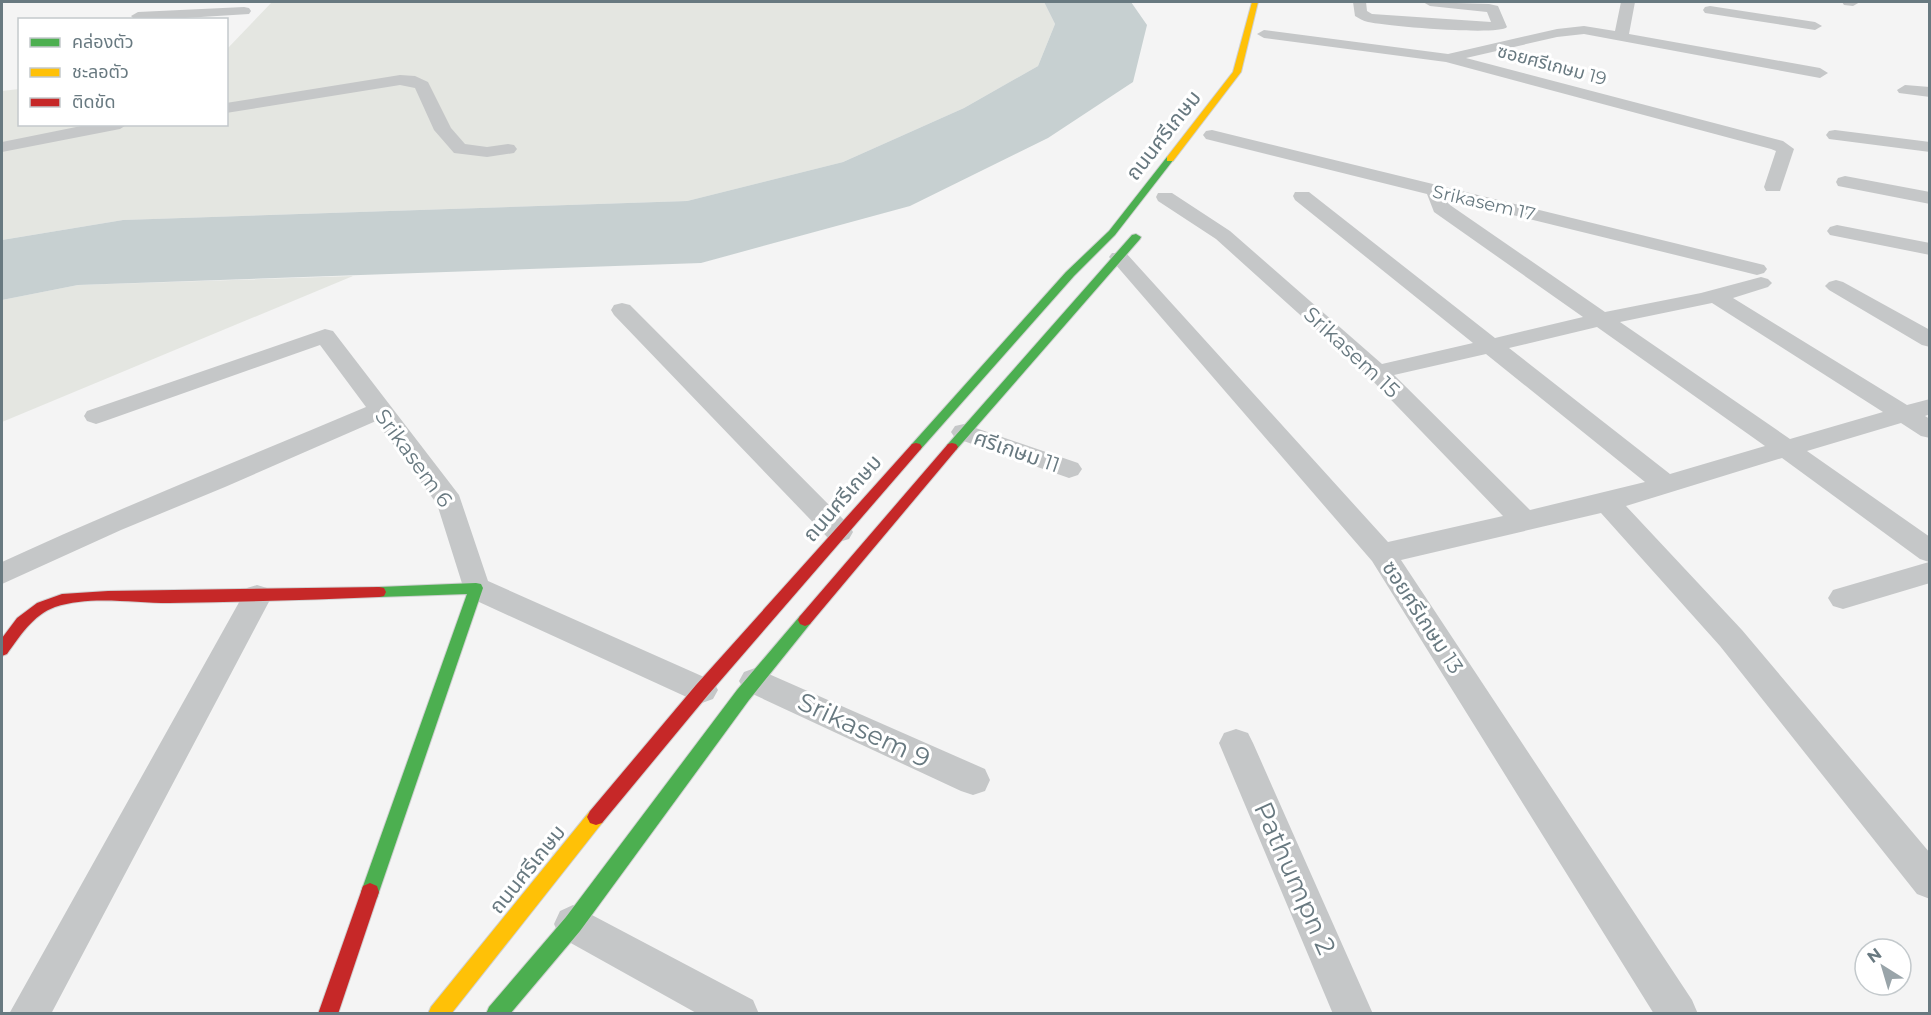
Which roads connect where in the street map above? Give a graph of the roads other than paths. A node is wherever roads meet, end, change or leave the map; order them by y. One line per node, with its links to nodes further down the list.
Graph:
1 (154, 2): 8 (street)
2 (1255, 2): 16 (main road, ถนนศรีเกษม)
3 (1360, 2): 4 (street)
4 (1430, 2)
5 (1628, 2): 12 (street)
6 (1711, 6): 9 (street); 11 (street)
7 (244, 11): 8 (street)
8 (137, 18)
9 (1815, 26)
10 (1266, 29): 15 (street, ซอยศรีเกษม 19); 16 (main road, ถนนศรีเกษม)
11 (1709, 29)
12 (1622, 35): 14 (street); 15 (street)
13 (1753, 46): 14 (street)
14 (1707, 52): 17 (street)
15 (1448, 58): 28 (street, ซอยศรีเกษม 19)
16 (1250, 60): 55 (main road, ถนนศรีเกษม)
17 (1820, 73)
18 (1905, 90): 19 (street)
19 (1929, 92)
20 (228, 108): 26 (street)
21 (110, 126): 24 (street)
22 (1212, 135): 29 (street, Srikasem 17)
23 (1835, 135): 25 (street)
24 (2, 147)
25 (1929, 147)
26 (508, 149)
27 (1845, 182): 32 (street)
28 (1773, 187)
29 (1436, 193): 38 (street, Srikasem 17); 40 (street)
30 (1302, 196): 42 (street)
31 (1166, 197): 43 (street, Srikasem 15)
32 (1929, 198)
33 (1147, 222): 36 (main road)
34 (1837, 231): 35 (street)
35 (1929, 249)
36 (1119, 257): 49 (main road); 57 (street, ซอยศรีเกษม 13)
37 (1836, 286): 41 (street)
38 (1718, 297): 40 (street); 46 (street)
39 (622, 310): 55 (street)
40 (1601, 320): 42 (street); 50 (street)
41 (1929, 340)
42 (1491, 348): 43 (street); 52 (street)
43 (1377, 372): 54 (street, Srikasem 15)
44 (1929, 406): 46 (street)
45 (380, 410): 47 (street, Srikasem 6); 59 (street); 60 (street, Srikasem 6)
46 (1904, 414): 48 (street); 50 (street)
47 (96, 416)
48 (1929, 430)
49 (964, 432): 51 (street, ศรีเกษม 11); 64 (main road)
50 (1788, 450): 52 (street); 56 (street)
51 (1069, 469)
52 (1666, 485): 53 (street)
53 (1607, 502): 54 (street); 68 (street)
54 (1525, 522): 57 (street)
55 (840, 532): 65 (main road, ถนนศรีเกษม)
56 (1929, 552)
57 (1382, 554): 76 (street, ซอยศรีเกษม 13)
58 (1929, 572): 62 (street)
59 (2, 574)
60 (476, 588): 61 (main road); 65 (street); 71 (main road)
61 (257, 596): 63 (main road); 70 (street)
62 (1843, 598)
63 (2, 650)
64 (755, 681): 67 (street, Srikasem 9); 69 (main road)
65 (702, 690): 72 (main road, ถนนศรีเกษม)
66 (1236, 743): 75 (street, Pathumpn 2)
67 (973, 780)
68 (1929, 882)
69 (573, 924): 73 (main road); 74 (street)
70 (29, 1014)
71 (327, 1014)
72 (438, 1014)
73 (496, 1014)
74 (739, 1014)
75 (1353, 1014)
76 (1678, 1014)

